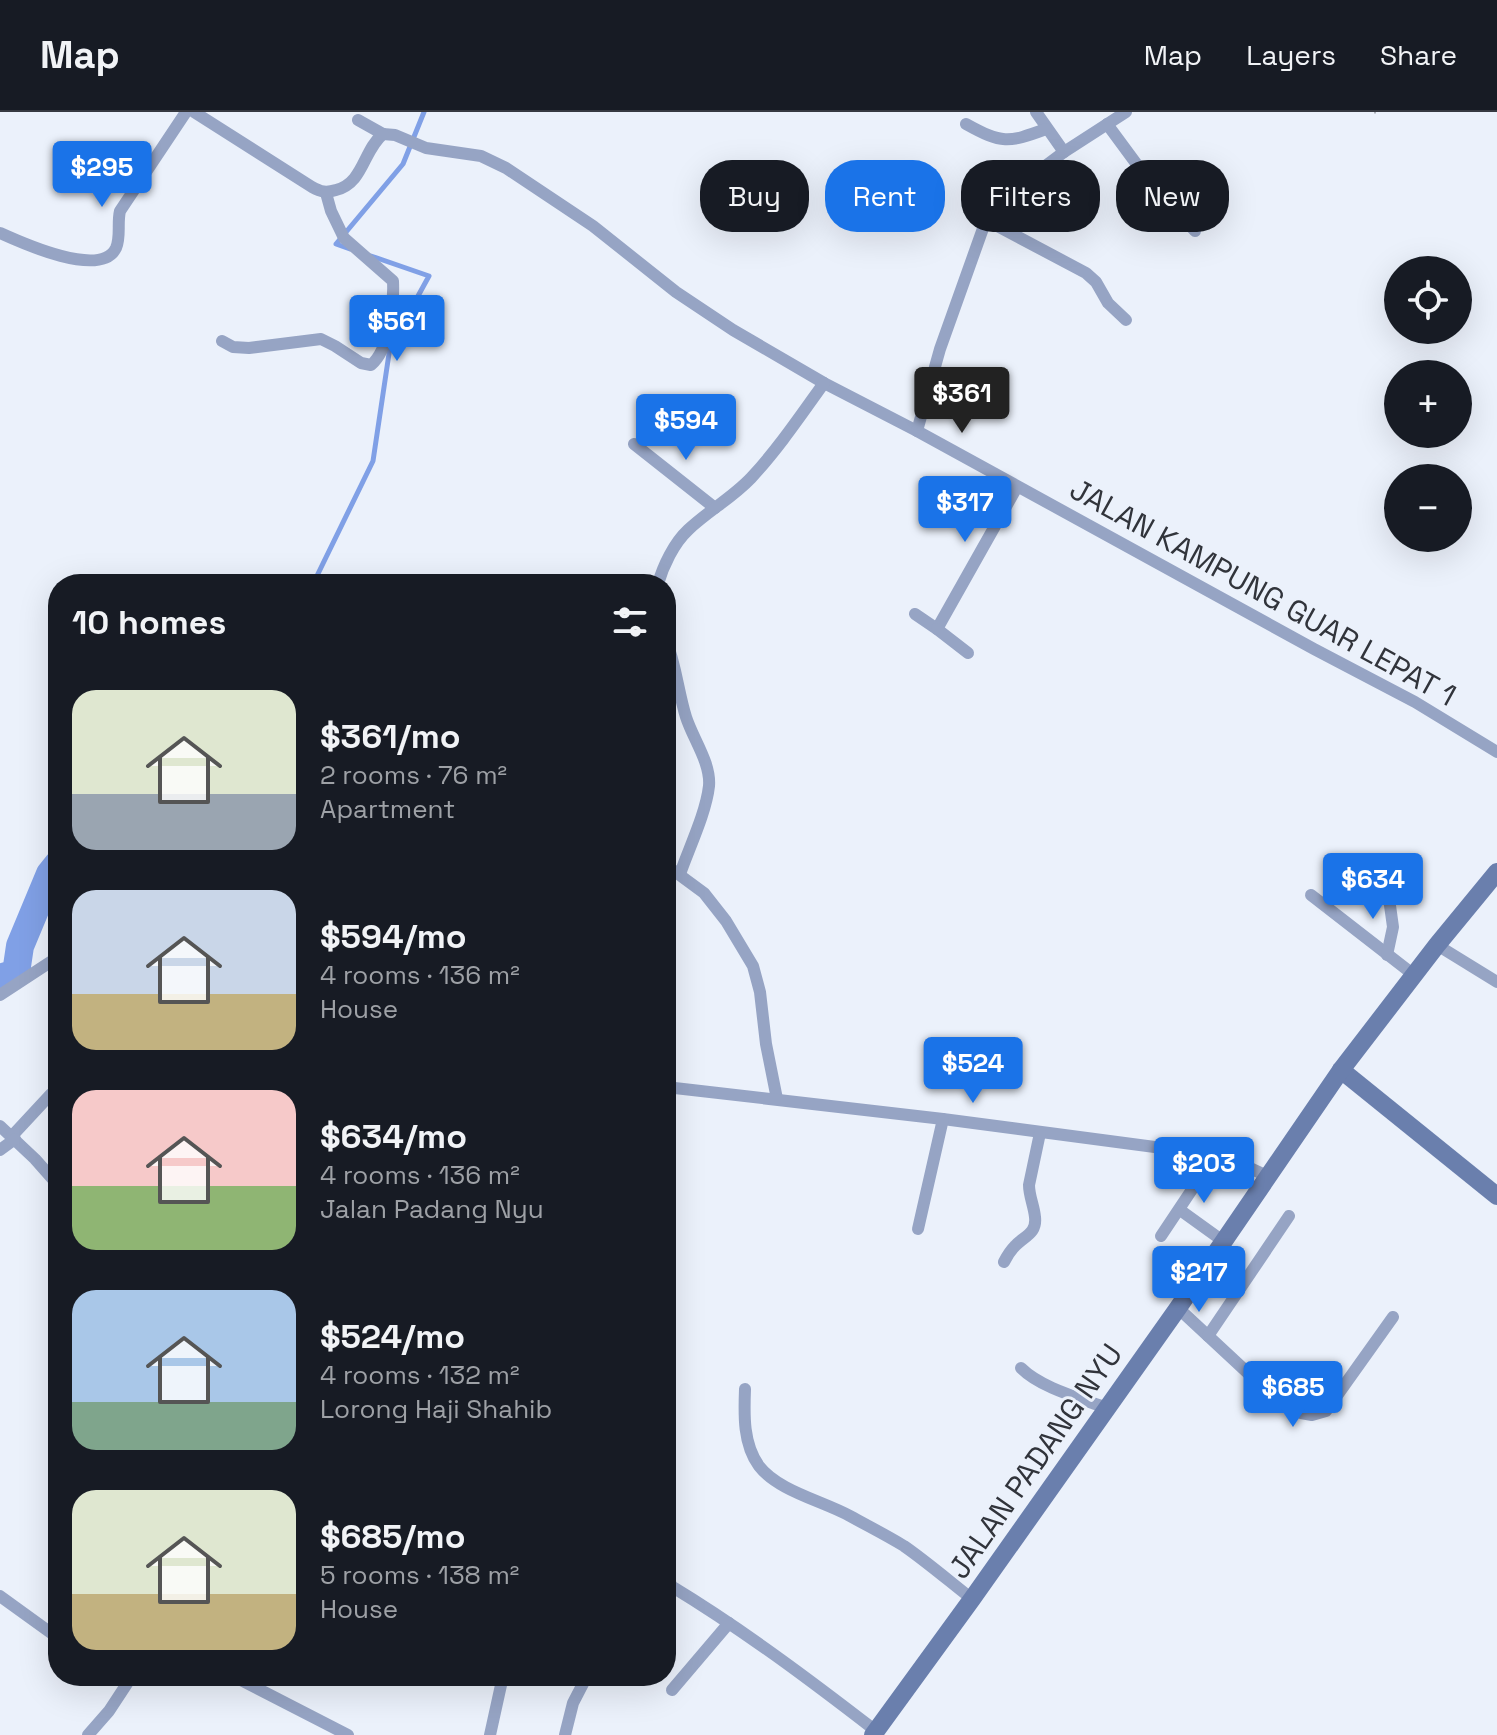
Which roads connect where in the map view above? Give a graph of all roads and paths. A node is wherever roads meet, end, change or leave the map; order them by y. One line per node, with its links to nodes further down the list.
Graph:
1 (186, 112): 18 (street)
2 (194, 112): 15 (street)
3 (1036, 112): 10 (street)
4 (1126, 112): 9 (street)
5 (1374, 112): 6 (path)
6 (1381, 112)
7 (358, 120): 11 (street, JALAN KAMPUNG GUAR LEPAT 1)
8 (966, 124): 10 (street)
9 (1107, 124): 12 (street); 14 (street)
10 (1046, 129): 12 (street)
11 (383, 134): 15 (street); 21 (street, JALAN KAMPUNG GUAR LEPAT 1)
12 (1064, 152): 13 (street)
13 (1053, 160)
14 (1134, 160)
15 (326, 193): 20 (street)
16 (982, 232): 22 (street)
17 (1009, 232): 19 (street)
18 (0, 233)
19 (1126, 320)
20 (222, 341)
21 (824, 383): 22 (street, JALAN KAMPUNG GUAR LEPAT 1); 25 (street)
22 (917, 431): 24 (street, JALAN KAMPUNG GUAR LEPAT 1)
23 (634, 444): 25 (street)
24 (1017, 487): 28 (street); 31 (street, JALAN KAMPUNG GUAR LEPAT 1)
25 (715, 508): 26 (street)
26 (662, 574)
27 (915, 614): 28 (street)
28 (937, 629): 29 (street)
29 (968, 653)
30 (676, 673): 35 (street)
31 (1497, 752)
32 (1397, 866): 38 (street)
33 (676, 871): 35 (street)
34 (1497, 872): 37 (street, JALAN PADANG NYU)
35 (680, 874): 46 (street)
36 (1311, 895): 38 (street)
37 (1437, 945): 40 (street, JALAN PADANG NYU); 41 (street)
38 (1387, 955): 40 (street)
39 (48, 964): 42 (street)
40 (1414, 975): 43 (street, JALAN PADANG NYU)
41 (1497, 982)
42 (0, 995)
43 (1341, 1070): 54 (street, JALAN PADANG NYU); 55 (street)
44 (676, 1088): 46 (street)
45 (48, 1097): 50 (street)
46 (777, 1099): 47 (street)
47 (943, 1119): 49 (street); 58 (street)
48 (0, 1126): 50 (street)
49 (1040, 1133): 52 (street); 61 (street)
50 (13, 1137): 51 (street); 53 (street)
51 (0, 1150)
52 (1200, 1153): 54 (street); 56 (street)
53 (48, 1174)
54 (1267, 1176): 60 (street, JALAN PADANG NYU)
55 (1497, 1196)
56 (1180, 1210): 59 (street); 60 (street)
57 (1289, 1216): 64 (street)
58 (918, 1229)
59 (1161, 1236)
60 (1223, 1241): 62 (street, JALAN PADANG NYU)
61 (1004, 1262)
62 (1178, 1308): 64 (street); 67 (street, JALAN PADANG NYU)
63 (1393, 1317): 64 (street)
64 (1208, 1336)
65 (1021, 1368): 67 (street)
66 (745, 1389): 70 (street)
67 (1107, 1408): 70 (street, JALAN PADANG NYU)
68 (676, 1592): 71 (street)
69 (0, 1596): 72 (street)
70 (972, 1599): 80 (street, JALAN PADANG NYU)
71 (729, 1623): 73 (street); 80 (street)
72 (48, 1631)
73 (676, 1685)
74 (123, 1686): 81 (street)
75 (252, 1686): 82 (street)
76 (501, 1686): 83 (street)
77 (582, 1686): 84 (street)
78 (675, 1686): 79 (street)
79 (672, 1690)
80 (874, 1733)
81 (88, 1735)
82 (348, 1735)
83 (490, 1735)
84 (565, 1735)

